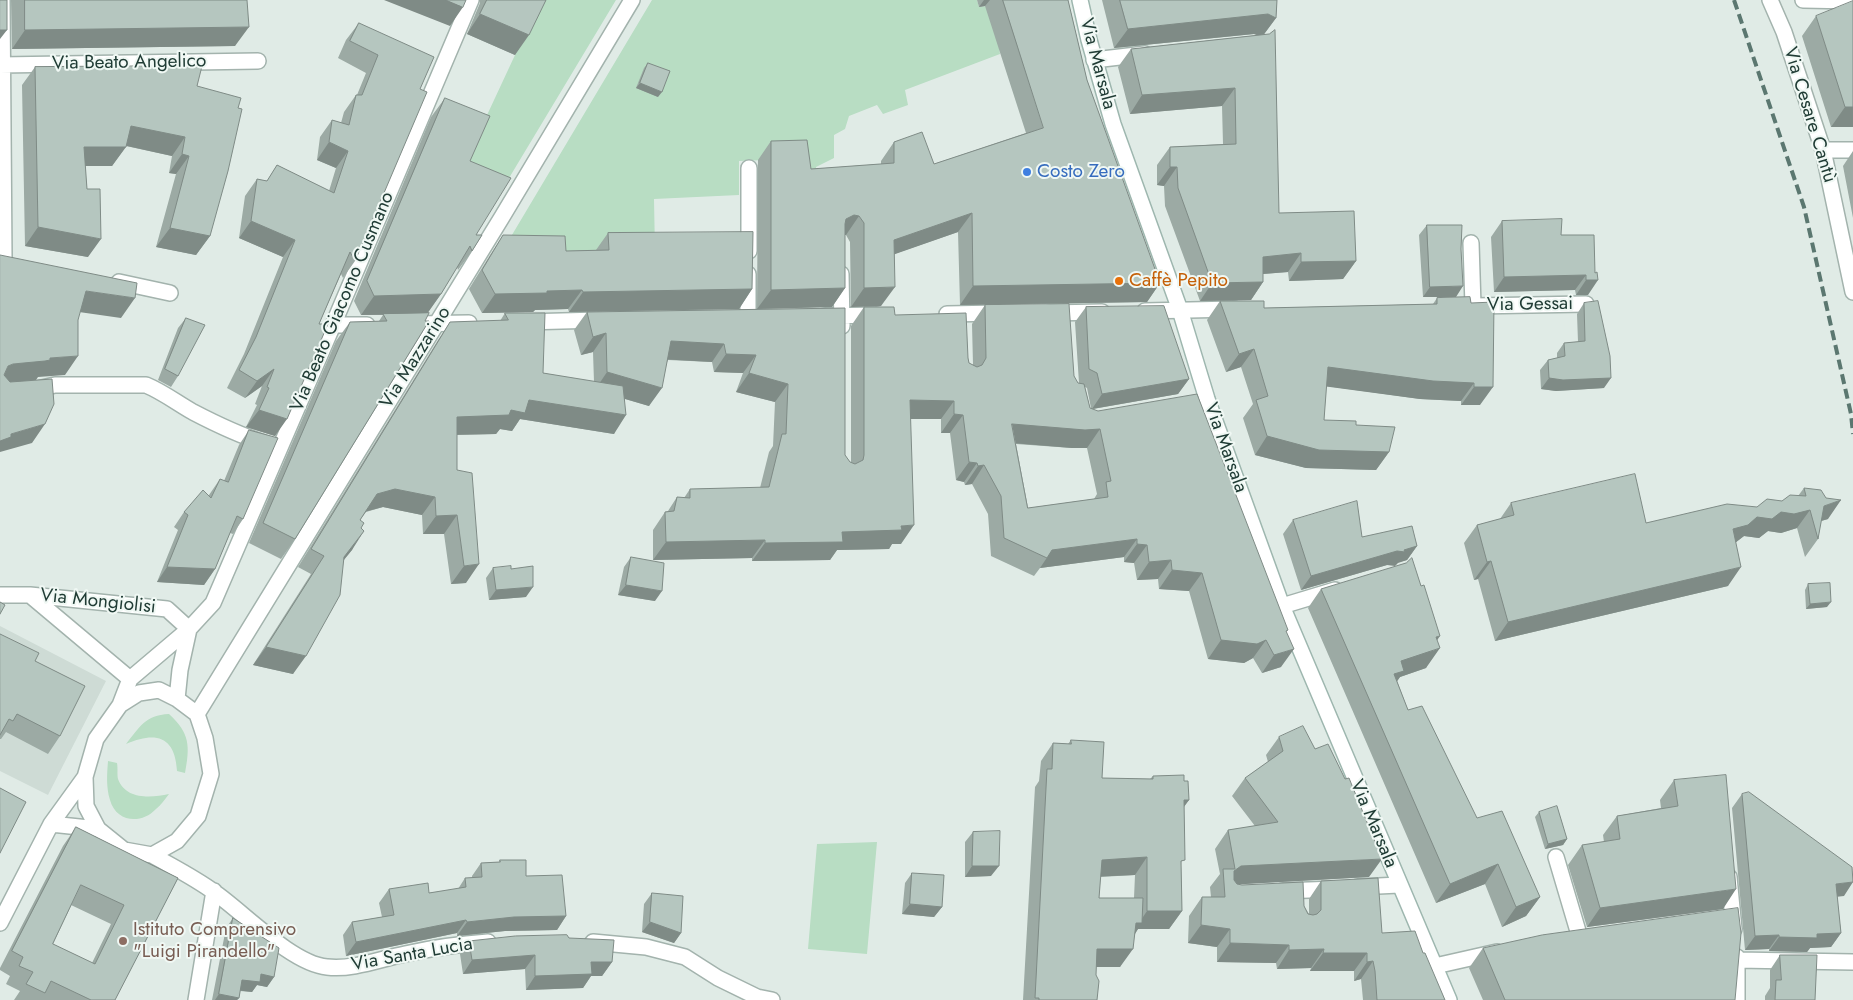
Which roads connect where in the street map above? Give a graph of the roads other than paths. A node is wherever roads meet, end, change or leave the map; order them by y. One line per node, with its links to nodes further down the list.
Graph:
1 (2, 0): 11 (street)
2 (471, 0): 41 (street, Via Beato Giacomo Cusmano)
3 (632, 0): 40 (street, Via Mazzarino)
4 (1080, 0): 9 (street, Via Marsala)
5 (1770, 0): 12 (street, Via Cesare Cantù)
6 (1803, 0): 7 (street)
7 (1853, 1)
8 (1161, 53): 9 (street)
9 (1094, 60): 25 (street, Via Marsala)
10 (258, 61): 11 (street, Via Beato Angelico)
11 (1, 65): 16 (street)
12 (1824, 150): 13 (street); 19 (street, Via Cesare Cantù)
13 (1853, 150)
14 (749, 168): 36 (street)
15 (1471, 243): 23 (street, Via Gessai)
16 (6, 258)
17 (842, 262): 35 (street)
18 (102, 278): 20 (street)
19 (1853, 292)
20 (170, 293)
21 (1586, 304): 23 (street, Via Gessai)
22 (1454, 306): 23 (street, Via Gessai)
23 (1473, 306)
24 (1248, 309): 25 (street)
25 (1180, 310): 27 (street); 46 (street, Via Marsala)
26 (1113, 311): 28 (street)
27 (1132, 311)
28 (1065, 312): 30 (street); 42 (street)
29 (1018, 313): 32 (street)
30 (1037, 313)
31 (934, 314): 32 (street)
32 (962, 314): 43 (street)
33 (888, 315): 35 (street)
34 (813, 316): 35 (street)
35 (842, 316): 44 (street)
36 (767, 318)
37 (612, 320): 39 (street)
38 (486, 322): 40 (street)
39 (515, 322)
40 (437, 323): 41 (street); 57 (street, Via Mazzarino)
41 (334, 325): 48 (street, Via Beato Giacomo Cusmano)
42 (1066, 330)
43 (963, 332)
44 (842, 345)
45 (0, 393): 48 (street)
46 (1207, 399): 47 (street); 52 (street, Via Marsala)
47 (1188, 402)
48 (281, 448): 53 (street, Via Beato Giacomo Cusmano)
49 (1345, 587): 52 (street)
50 (0, 595): 51 (street, Via Mongiolisi)
51 (30, 596): 53 (street, Via Mongiolisi); 54 (street, Via Mongiolisi)
52 (1282, 606): 64 (street, Via Marsala)
53 (189, 628): 54 (street); 55 (street)
54 (130, 679): 56 (street)
55 (178, 700): 56 (street); 57 (street)
56 (120, 705): 58 (street)
57 (197, 714): 61 (street)
58 (86, 777): 59 (street); 60 (street)
59 (51, 824): 60 (street); 71 (street)
60 (98, 829): 61 (street)
61 (152, 855): 65 (street, Via Santa Lucia)
62 (1556, 857): 73 (street)
63 (1728, 860): 69 (street)
64 (1399, 885): 66 (street, Via Marsala); 80 (street, Via Marsala)
65 (214, 891): 74 (street, Via Santa Lucia); 81 (street)
66 (1298, 891): 67 (street, Via Marsala); 68 (street)
67 (1269, 892)
68 (1299, 907)
69 (1733, 917): 70 (street); 78 (street)
70 (1714, 920)
71 (0, 923)
72 (1599, 935): 73 (street)
73 (1580, 938): 76 (street)
74 (505, 940)
75 (576, 940): 82 (street)
76 (1562, 940)
77 (1508, 949): 80 (street)
78 (1737, 960): 79 (street); 84 (street)
79 (1853, 962)
80 (1435, 966): 83 (street, Via Marsala)
81 (196, 1000)
82 (772, 1000)
83 (1449, 1000)
84 (1737, 1000)

